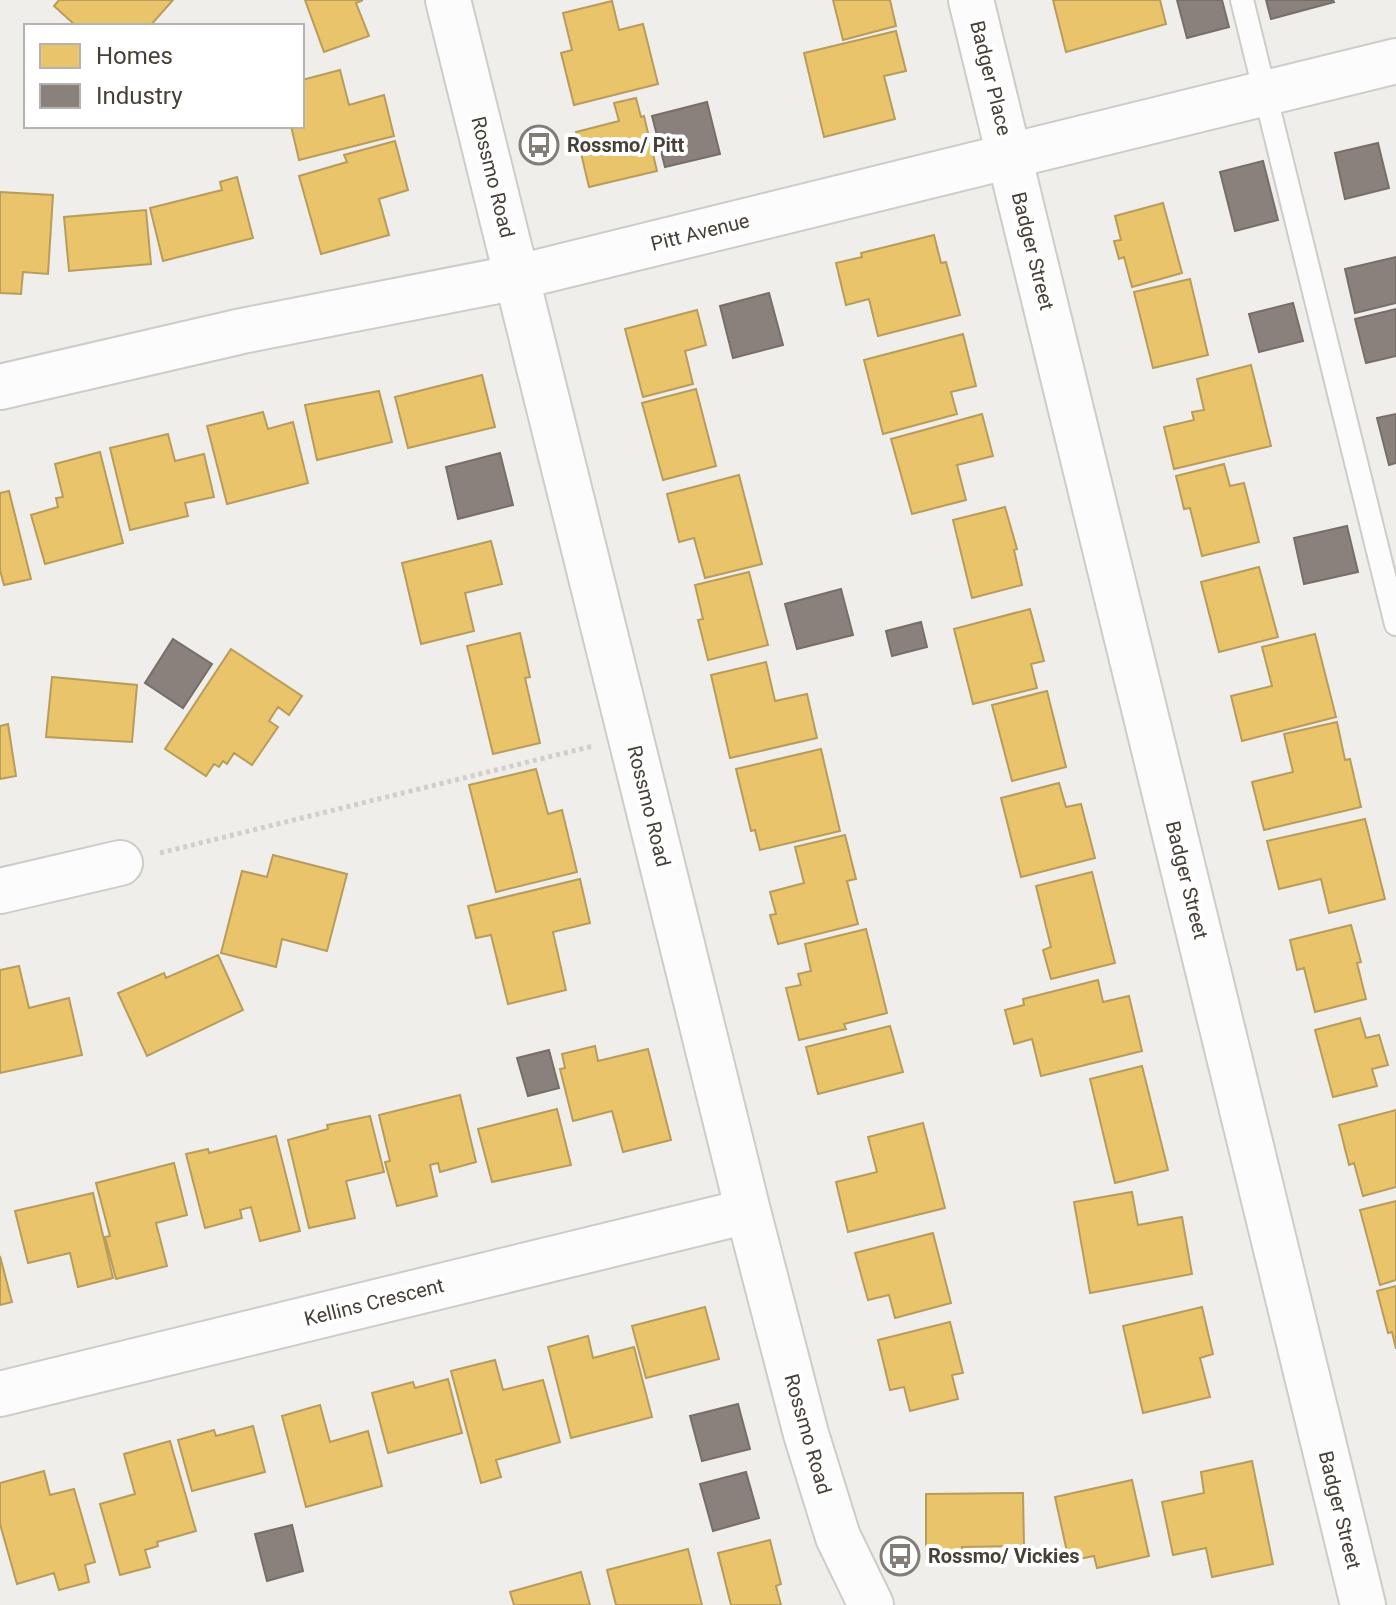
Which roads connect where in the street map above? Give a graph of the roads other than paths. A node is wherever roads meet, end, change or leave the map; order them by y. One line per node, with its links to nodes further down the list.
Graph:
1 (448, 0): 7 (street, Rossmo Road)
2 (971, 0): 6 (street, Badger Place)
3 (1242, 0): 5 (lane)
4 (1396, 61): 5 (street, Pitt Avenue)
5 (1263, 94): 6 (street, Pitt Avenue); 9 (lane)
6 (1010, 155): 7 (street, Pitt Avenue); 15 (street, Badger Street)
7 (518, 277): 8 (street, Pitt Avenue); 12 (street, Rossmo Road)
8 (0, 387)
9 (1396, 624)
10 (120, 863): 11 (street)
11 (0, 891)
12 (748, 1211): 13 (street, Kellins Crescent); 14 (street, Rossmo Road)
13 (0, 1394)
14 (871, 1605)
15 (1363, 1605)

